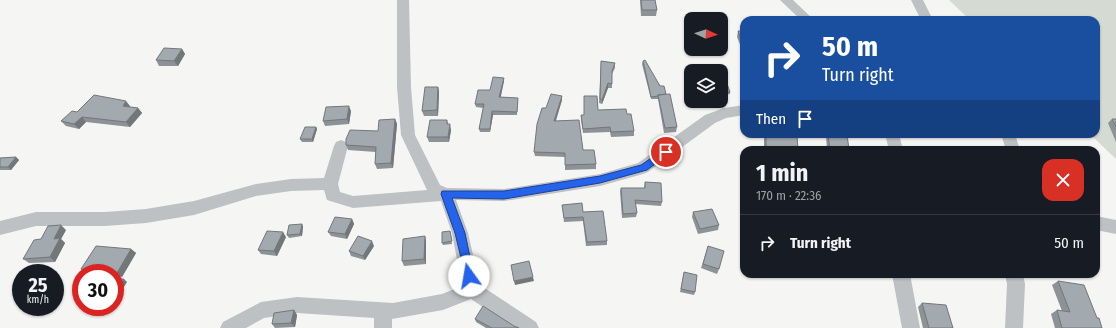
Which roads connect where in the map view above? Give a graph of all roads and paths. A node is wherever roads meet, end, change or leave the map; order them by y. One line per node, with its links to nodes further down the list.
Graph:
1 (402, 0): 9 (street)
2 (786, 0): 4 (street)
3 (917, 0): 5 (street)
4 (804, 16)
5 (925, 16)
6 (740, 111): 9 (street)
7 (341, 146): 8 (street)
8 (330, 184): 9 (street); 12 (street)
9 (446, 194): 15 (street)
10 (1100, 224): 11 (street)
11 (1115, 226)
12 (0, 228)
13 (902, 278): 20 (street)
14 (1015, 278): 21 (street)
15 (472, 290): 16 (street); 19 (street)
16 (383, 310): 17 (street); 18 (street)
17 (229, 328)
18 (383, 328)
19 (530, 328)
20 (911, 328)
21 (1014, 328)

